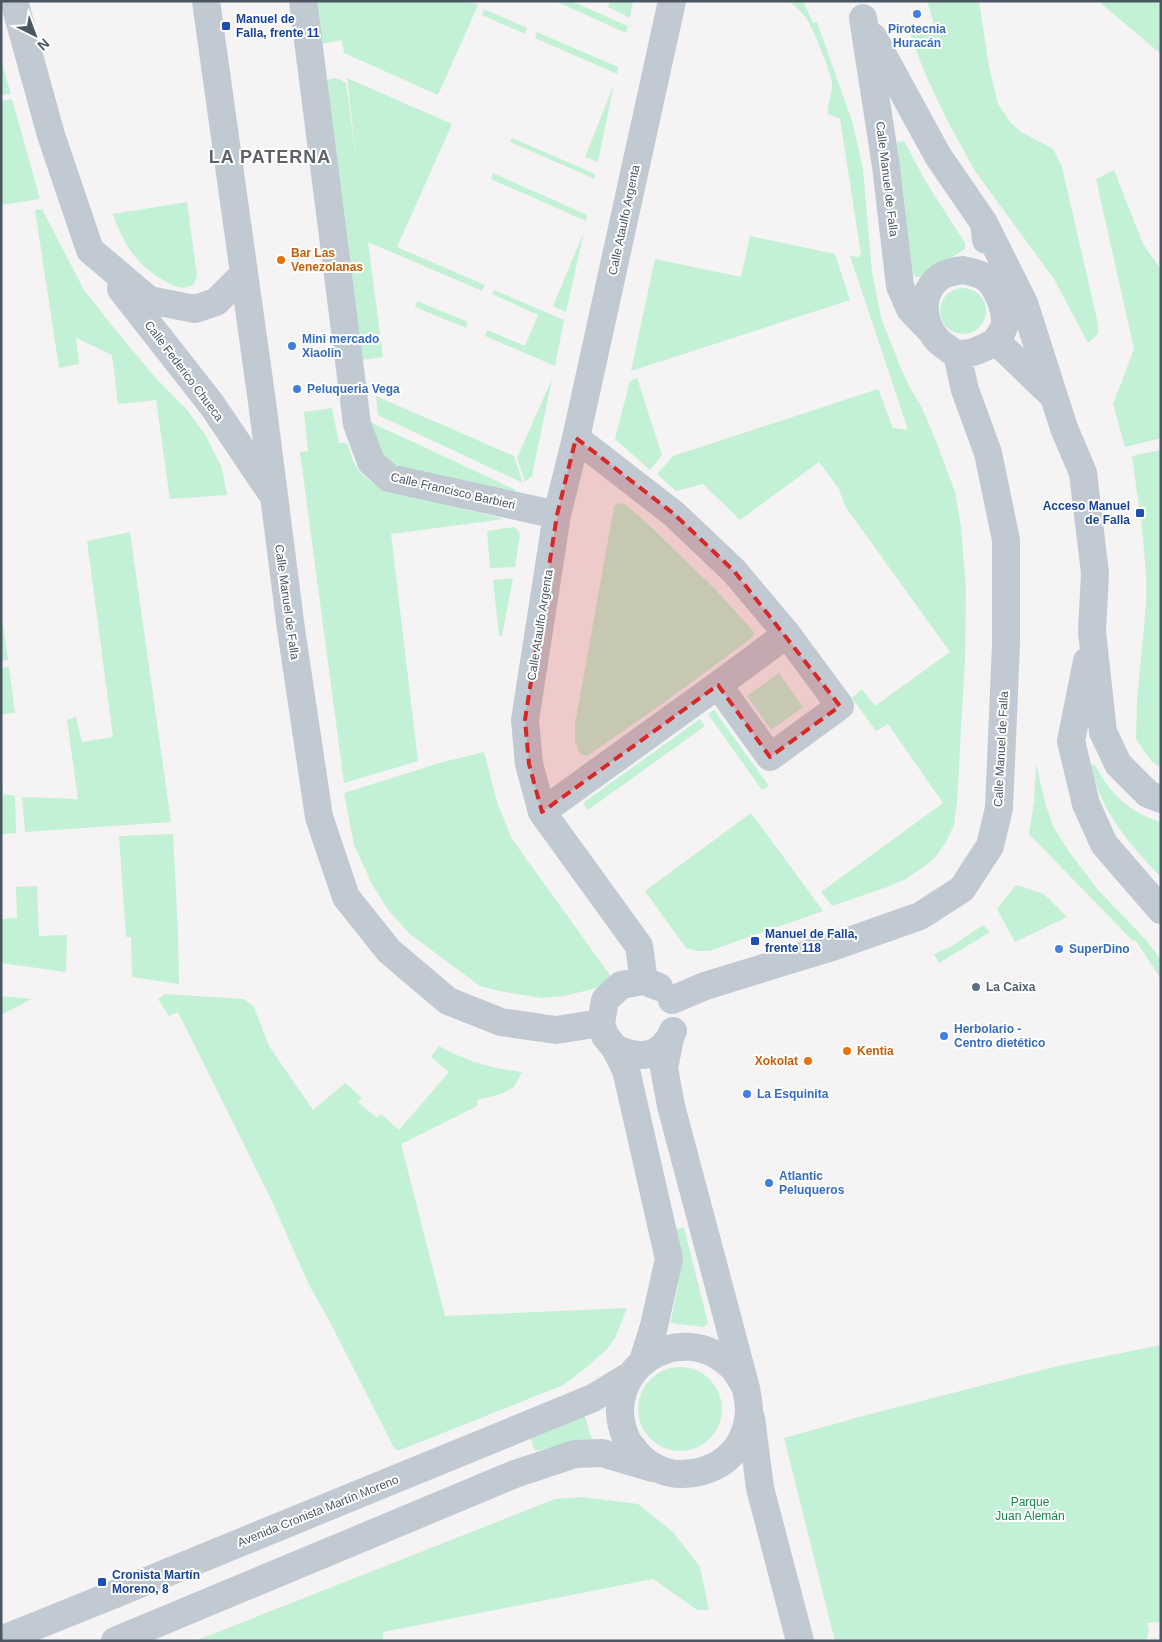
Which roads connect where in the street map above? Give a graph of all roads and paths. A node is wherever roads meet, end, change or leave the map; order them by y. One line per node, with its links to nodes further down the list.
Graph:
1 (14, 1): 7 (street, Calle Federico Chueca)
2 (206, 1): 8 (street, Calle Manuel de Falla)
3 (303, 1): 16 (street, Calle Francisco Barbieri)
4 (672, 1): 14 (street, Calle Ataulfo Argenta)
5 (860, 10): 6 (street, Calle Manuel de Falla); 10 (street, Calle Manuel de Falla)
6 (984, 223): 9 (street, Calle Manuel de Falla); 13 (street, Calle Manuel de Falla)
7 (90, 250): 8 (street, Calle Federico Chueca); 15 (street, Calle Federico Chueca)
8 (244, 274): 15 (street, Calle Manuel de Falla)
9 (994, 287): 10 (street); 11 (street)
10 (930, 330): 12 (street)
11 (996, 341): 12 (street); 13 (street, Calle Manuel de Falla)
12 (957, 354): 26 (street, Calle Manuel de Falla)
13 (1052, 395): 17 (street, Calle Manuel de Falla)
14 (576, 438): 16 (street, Calle Ataulfo Argenta); 18 (street)
15 (273, 496): 27 (street, Calle Manuel de Falla)
16 (557, 515): 21 (street, Calle Ataulfo Argenta)
17 (1092, 632): 20 (street, Calle Manuel de Falla); 22 (street, Calle Manuel de Falla)
18 (787, 634): 19 (street); 19 (street)
19 (718, 686): 21 (street)
20 (1156, 796)
21 (542, 812): 25 (street, Calle Ataulfo Argenta)
22 (1138, 883): 23 (street, Calle Manuel de Falla); 24 (street, Calle Manuel de Falla)
23 (1161, 900)
24 (1161, 910)
25 (644, 981): 26 (street); 27 (street)
26 (672, 1000): 28 (street)
27 (601, 1023): 29 (street)
28 (670, 1038): 29 (street); 31 (street)
29 (615, 1048): 30 (street)
30 (637, 1368): 31 (street); 32 (street); 33 (street, Avenida Cronista Martín Moreno, bridge)
31 (747, 1399): 32 (street); 35 (street)
32 (659, 1470): 34 (street)
33 (1, 1640)
34 (114, 1641)
35 (800, 1641)

